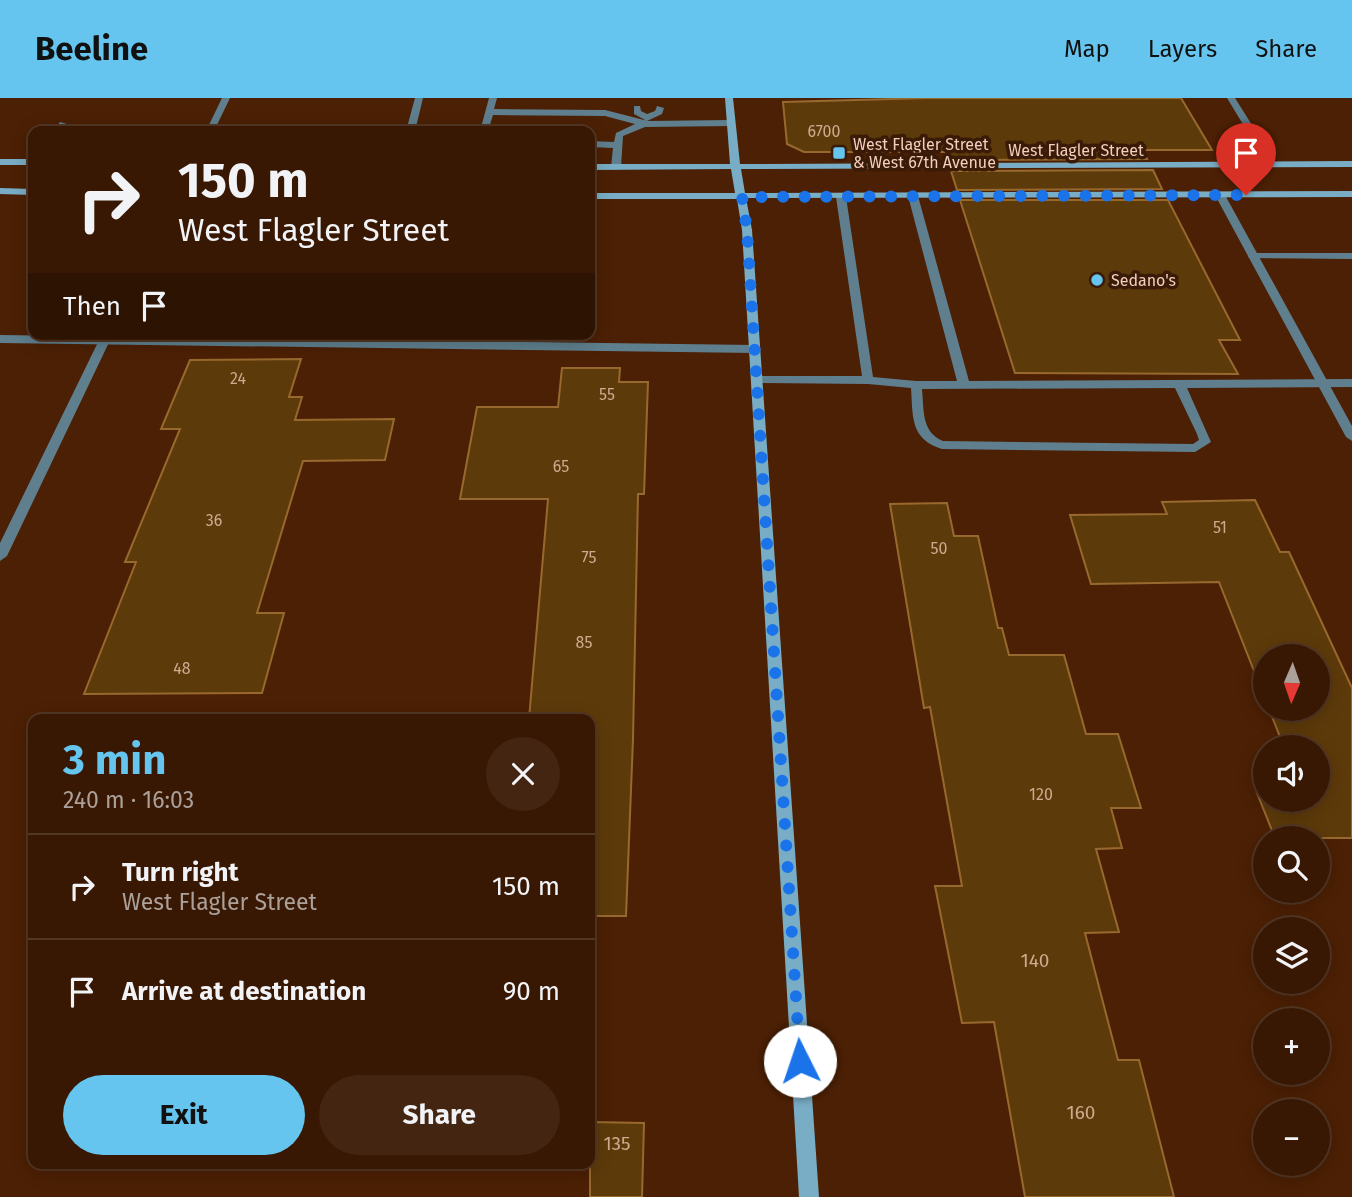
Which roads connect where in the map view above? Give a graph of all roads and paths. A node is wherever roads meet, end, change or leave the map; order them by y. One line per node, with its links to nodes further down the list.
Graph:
1 (226, 98): 11 (street)
2 (419, 98): 12 (street)
3 (493, 98): 8 (street)
4 (729, 98): 10 (main road)
5 (1231, 98): 18 (street)
6 (637, 108): 9 (street)
7 (660, 108): 9 (street)
8 (490, 113): 9 (street); 13 (street)
9 (646, 121): 10 (street); 15 (street)
10 (731, 122): 22 (main road)
11 (212, 126)
12 (411, 126)
13 (486, 126)
14 (595, 144): 15 (street)
15 (616, 145): 21 (street)
16 (0, 162): 17 (main road)
17 (28, 162)
18 (1272, 164): 19 (main road, West Flagler Street); 22 (main road, West Flagler Street)
19 (1352, 164)
20 (595, 167): 21 (main road, West Flagler Street)
21 (616, 167): 22 (main road, West Flagler Street)
22 (737, 168): 29 (main road)
23 (0, 191): 24 (main road)
24 (28, 192)
25 (1352, 194): 26 (main road)
26 (1220, 195): 27 (main road); 31 (street)
27 (913, 196): 30 (main road); 42 (street)
28 (595, 197): 29 (main road)
29 (742, 197): 30 (main road); 37 (main road)
30 (841, 197): 39 (street)
31 (1253, 256): 32 (street); 40 (street)
32 (1352, 256)
33 (28, 339): 34 (street)
34 (0, 340)
35 (105, 340): 46 (street)
36 (224, 340): 37 (street)
37 (755, 349): 38 (main road)
38 (757, 380): 39 (street); 47 (main road)
39 (868, 380): 43 (street)
40 (1323, 383): 41 (street); 44 (street); 45 (street)
41 (1352, 383)
42 (964, 384): 43 (street); 44 (street)
43 (916, 385): 44 (street)
44 (1180, 385)
45 (1352, 437)
46 (0, 556)
47 (809, 1197)

